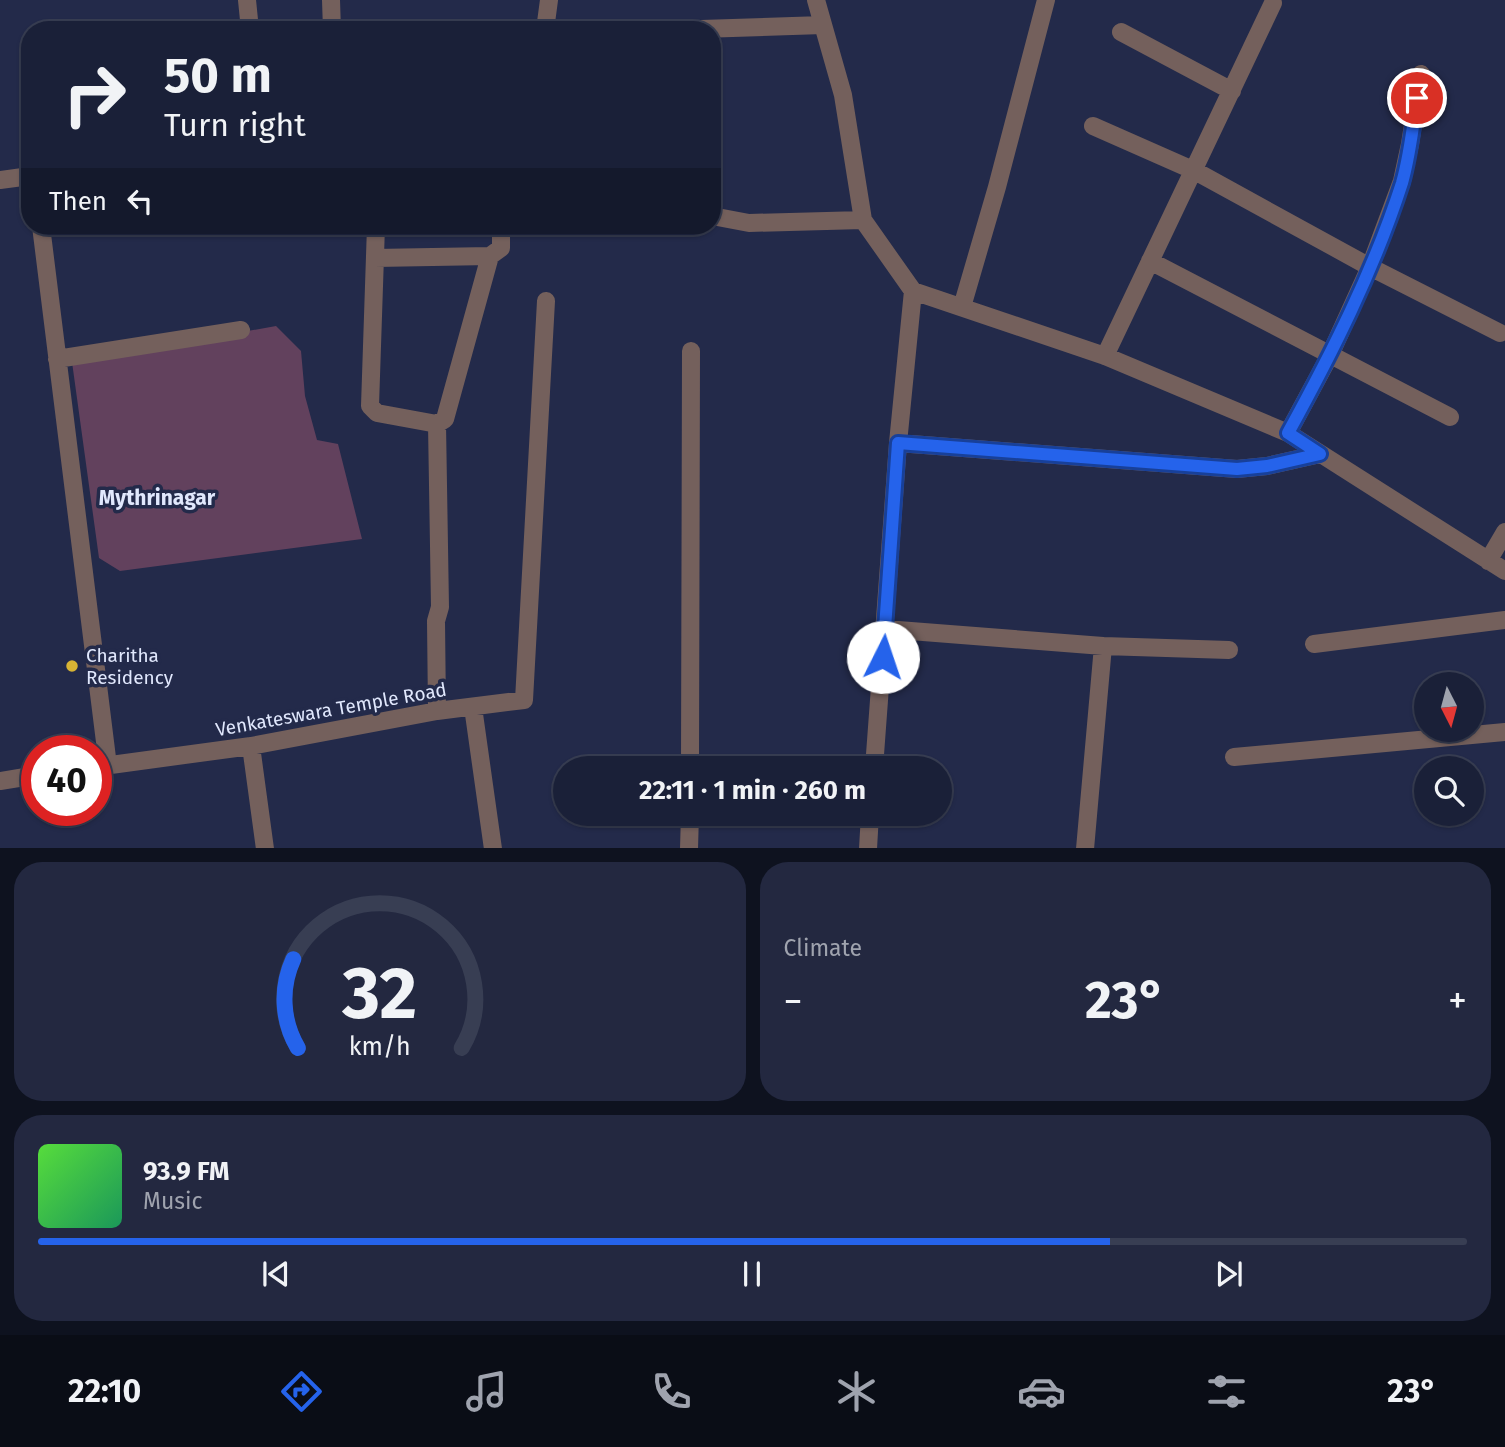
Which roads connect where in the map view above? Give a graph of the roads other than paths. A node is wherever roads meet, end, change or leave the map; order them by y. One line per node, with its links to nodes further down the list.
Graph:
1 (247, 0): 7 (street)
2 (331, 0): 8 (street)
3 (549, 0): 9 (street)
4 (816, 0): 10 (street)
5 (1046, 0): 30 (street)
6 (1273, 3): 14 (street)
7 (249, 21)
8 (332, 21)
9 (546, 21)
10 (823, 25): 11 (street); 20 (street)
11 (721, 28)
12 (1121, 33): 14 (street)
13 (1421, 74): 27 (street)
14 (1232, 91): 16 (street)
15 (1093, 126): 16 (street)
16 (1195, 171): 26 (street); 27 (street)
17 (21, 177): 18 (street)
18 (0, 180)
19 (721, 218): 20 (street)
20 (863, 220): 28 (street)
21 (42, 235): 36 (street)
22 (376, 235): 25 (street)
23 (501, 235): 24 (street)
24 (490, 256): 25 (street); 38 (street)
25 (375, 258): 38 (street)
26 (1150, 261): 34 (street); 35 (street)
27 (1370, 267): 32 (street); 34 (street)
28 (913, 291): 30 (street); 40 (street)
29 (546, 301): 50 (street)
30 (962, 307): 35 (street)
31 (241, 330): 36 (street)
32 (1500, 333)
33 (691, 351): 55 (street)
34 (1330, 355): 37 (street); 39 (street)
35 (1105, 356): 39 (street)
36 (57, 359): 53 (street)
37 (1450, 417)
38 (437, 424): 51 (street)
39 (1288, 433): 41 (street)
40 (898, 443): 41 (street); 46 (street)
41 (1320, 454): 43 (street)
42 (1503, 542): 43 (street)
43 (1488, 561): 44 (street)
44 (1505, 571)
45 (1505, 620): 47 (street)
46 (885, 629): 48 (street); 56 (street)
47 (1314, 644)
48 (1103, 646): 49 (street); 67 (street)
49 (1228, 650)
50 (473, 706): 51 (street, Venkateswara Temple Road); 64 (street, Venkateswara Temple Road)
51 (437, 711): 54 (street, Venkateswara Temple Road)
52 (1505, 732): 57 (street)
53 (99, 735)
54 (251, 746): 58 (street, Venkateswara Temple Road); 63 (street)
55 (690, 756)
56 (875, 756)
57 (1234, 757)
58 (112, 765)
59 (21, 777): 60 (street)
60 (0, 780)
61 (690, 826): 65 (street)
62 (869, 826): 66 (street)
63 (265, 848)
64 (493, 848)
65 (690, 848)
66 (868, 848)
67 (1085, 848)

